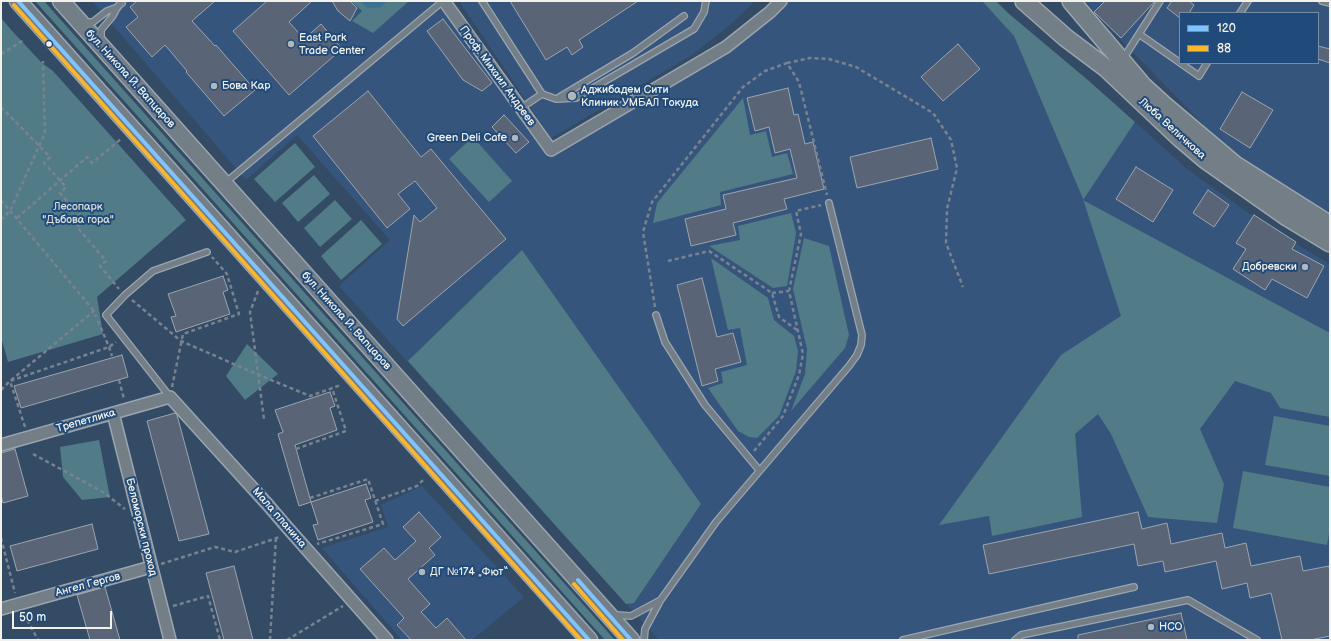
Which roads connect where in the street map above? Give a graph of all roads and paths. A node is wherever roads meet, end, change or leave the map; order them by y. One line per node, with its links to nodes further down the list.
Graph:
1 (18, 1): 95 (main road)
2 (61, 1): 15 (main road, бул. Никола Й. Вапцаров)
3 (443, 1): 30 (street, Проф. Михаил Андреев); 34 (lane)
4 (482, 1): 27 (lane)
5 (706, 1): 28 (lane)
6 (781, 1): 30 (street, Проф. Михаил Андреев)
7 (1024, 1): 41 (main road, Люба Величкова)
8 (1071, 1): 22 (main road, Люба Величкова)
9 (1160, 1): 17 (lane)
10 (1248, 1): 14 (lane)
11 (1322, 1): 13 (lane)
12 (119, 4): 15 (lane); 19 (lane)
13 (1330, 4)
14 (1241, 12)
15 (73, 15): 19 (main road, бул. Никола Й. Вапцаров)
16 (684, 16): 28 (lane)
17 (1139, 34): 22 (lane); 23 (lane)
18 (24, 40): 20 (path)
19 (106, 51): 34 (main road, бул. Никола Й. Вапцаров)
20 (1, 54)
21 (43, 61): 32 (path)
22 (1122, 61): 40 (main road, Люба Величкова)
23 (1179, 62)
24 (787, 64): 36 (path); 44 (path); 51 (path)
25 (1182, 64): 26 (lane)
26 (1206, 64)
27 (542, 94): 28 (lane); 30 (lane)
28 (556, 99)
29 (1, 107): 32 (path)
30 (521, 108)
31 (121, 139): 33 (path)
32 (40, 145): 33 (path); 37 (path)
33 (60, 180): 38 (path); 48 (path)
34 (224, 184): 86 (main road, бул. Никола Й. Вапцаров)
35 (1, 200): 37 (path)
36 (829, 203): 46 (path); 72 (lane)
37 (10, 211): 38 (path); 39 (path)
38 (17, 218): 49 (path)
39 (1, 220)
40 (1330, 225)
41 (1330, 243)
42 (207, 252): 48 (lane); 54 (path)
43 (668, 261): 47 (path)
44 (963, 287)
45 (258, 291): 57 (path)
46 (789, 291): 47 (path); 52 (path)
47 (772, 294): 52 (path)
48 (125, 295): 50 (lane); 54 (path)
49 (94, 311): 50 (path); 55 (path); 59 (path)
50 (106, 315): 53 (lane)
51 (656, 315): 71 (lane)
52 (798, 330): 71 (path)
53 (123, 337): 55 (path); 63 (lane)
54 (181, 341): 57 (path); 63 (path)
55 (109, 347): 56 (path); 59 (path)
56 (112, 356)
57 (259, 375): 61 (path); 66 (path)
58 (119, 380): 64 (path)
59 (10, 381): 62 (path); 67 (path)
60 (342, 385): 61 (path)
61 (332, 388): 69 (path)
62 (1, 390)
63 (170, 397): 64 (street, Трепетлика); 77 (street, Мала планина)
64 (128, 409): 65 (street, Трепетлика)
65 (113, 413): 67 (street, Трепетлика); 76 (street, Беломорски проход)
66 (264, 419)
67 (28, 437): 68 (street, Трепетлика)
68 (1, 445)
69 (296, 449)
70 (32, 454): 76 (path)
71 (748, 457): 72 (lane)
72 (759, 470): 84 (lane)
73 (424, 478): 75 (path)
74 (310, 498): 75 (path)
75 (375, 501): 80 (path)
76 (139, 520): 81 (street, Беломорски проход)
77 (286, 526): 79 (path); 80 (street, Мала планина)
78 (1, 538): 85 (path)
79 (277, 538): 81 (path); 92 (path)
80 (305, 548): 83 (street, Мала планина)
81 (151, 567): 85 (street, Ангел Гергов); 88 (street, Беломорски проход)
82 (1134, 587): 98 (lane)
83 (352, 601): 93 (path); 94 (street, Мала планина)
84 (660, 601): 86 (lane); 97 (lane)
85 (18, 604): 87 (street, Ангел Гергов); 89 (path)
86 (601, 606): 96 (main road, бул. Никола Й. Вапцаров)
87 (1, 609)
88 (162, 609): 90 (street, Беломорски проход); 91 (path)
89 (38, 640)
90 (170, 640)
91 (220, 640)
92 (270, 640)
93 (287, 640)
94 (387, 640)
95 (589, 640)
96 (631, 640)
97 (644, 640)
98 (903, 640)
99 (1015, 640): 100 (lane)
100 (1257, 640)

